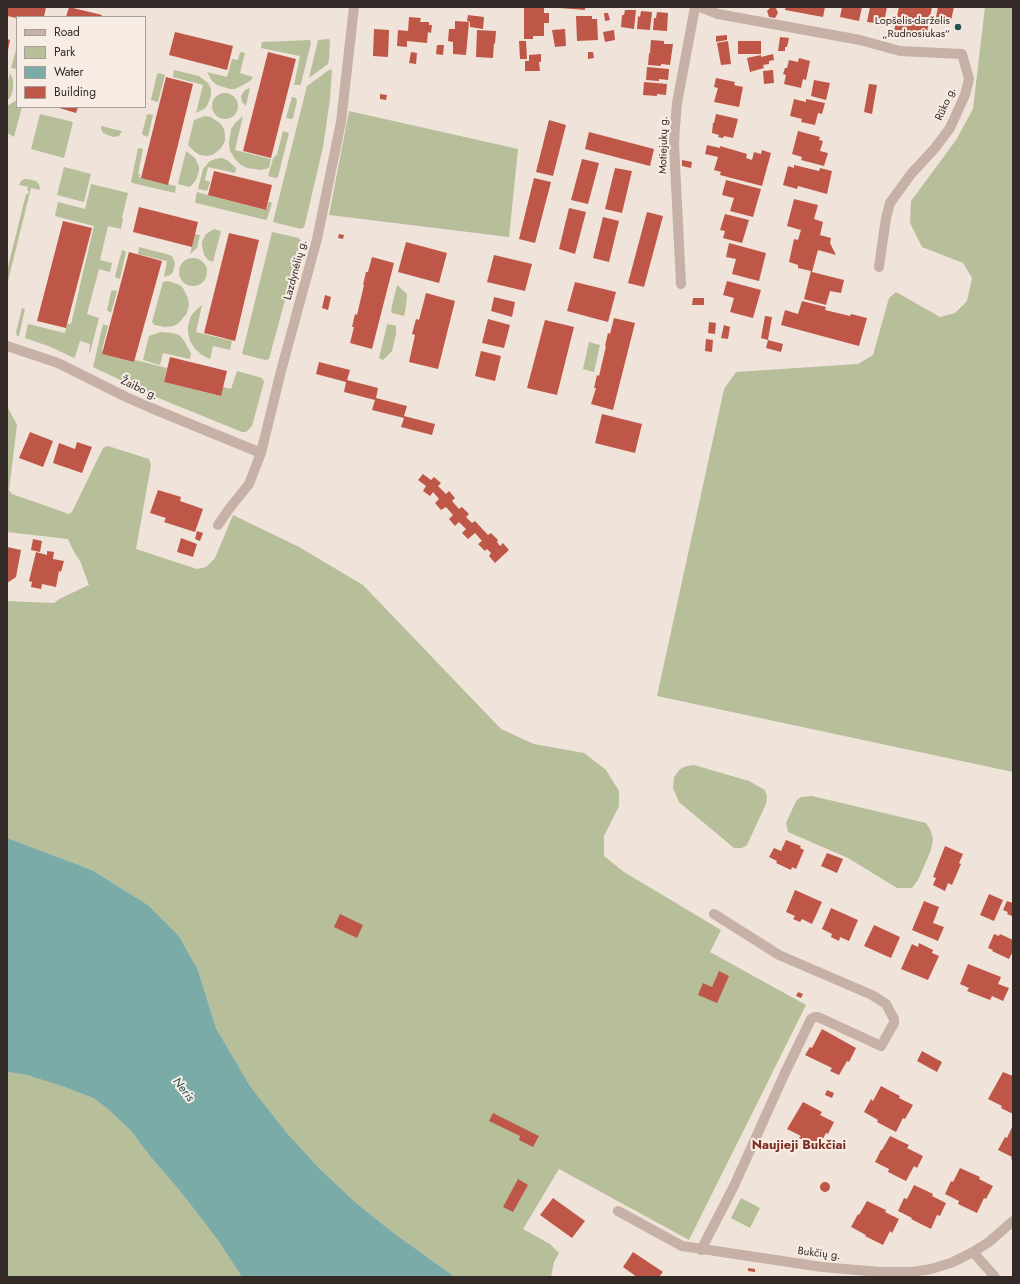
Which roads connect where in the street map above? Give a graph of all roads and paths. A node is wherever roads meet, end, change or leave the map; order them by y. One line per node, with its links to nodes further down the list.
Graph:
1 (354, 7): 7 (street, Lazdynėlių g.)
2 (696, 7): 5 (street, Motiejukų g.)
3 (700, 7): 4 (street, Rūko g.)
4 (879, 267)
5 (681, 284)
6 (7, 346): 7 (street, Žaibo g.)
7 (261, 453): 8 (street, Lazdynėlių g.)
8 (218, 525)
9 (714, 914): 12 (street)
10 (618, 1211): 12 (street, Bukčių g.)
11 (1013, 1221): 13 (street, Bukčių g.)
12 (701, 1250): 14 (street, Bukčių g.)
13 (972, 1252): 14 (street, Bukčių g.); 15 (street)
14 (912, 1275)
15 (994, 1277)

